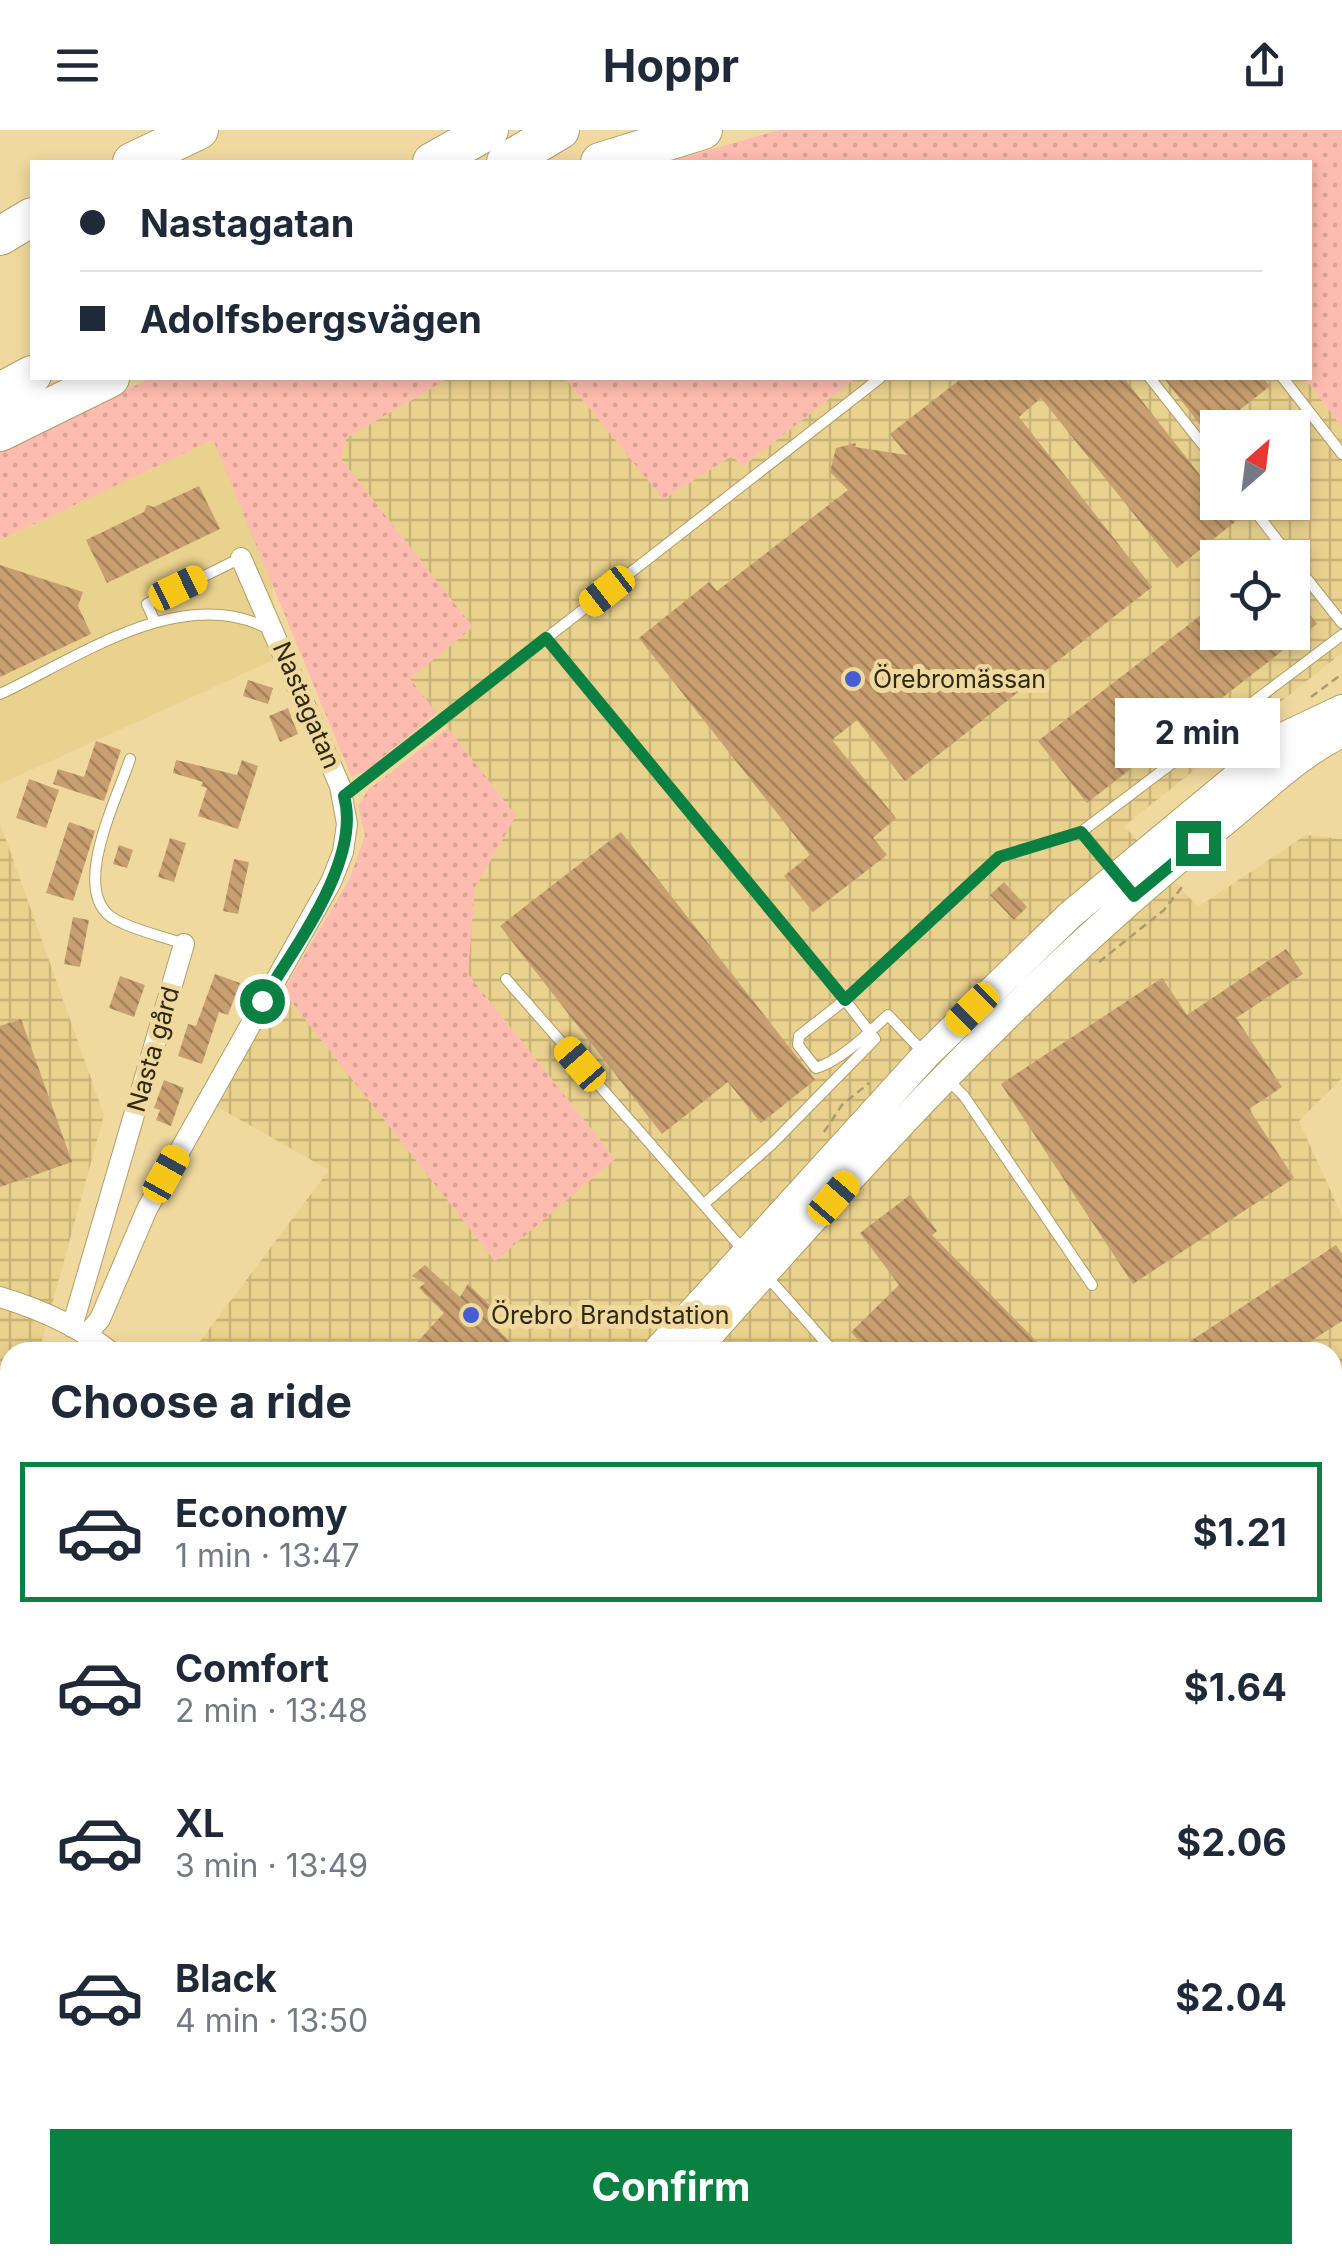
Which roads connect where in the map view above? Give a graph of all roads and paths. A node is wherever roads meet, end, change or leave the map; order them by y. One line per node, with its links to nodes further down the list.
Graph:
1 (156, 130): 6 (highway)
2 (200, 130): 7 (highway)
3 (489, 130): 8 (highway)
4 (560, 130): 9 (highway)
5 (703, 130): 10 (highway)
6 (110, 160)
7 (136, 160)
8 (436, 160)
9 (509, 160)
10 (606, 160)
11 (30, 376): 16 (highway)
12 (106, 380): 17 (highway)
13 (877, 380): 27 (lane)
14 (1152, 380): 18 (lane)
15 (1284, 380): 19 (lane)
16 (0, 392)
17 (0, 432)
18 (1200, 441)
19 (1342, 454)
20 (1262, 520): 21 (lane)
21 (1277, 540)
22 (241, 558): 24 (lane); 28 (street, Nastagatan)
23 (1310, 582): 25 (lane)
24 (155, 622): 28 (lane); 29 (lane)
25 (1342, 623)
26 (1342, 635): 34 (lane)
27 (546, 638): 33 (lane); 38 (lane)
28 (282, 643): 33 (street, Nastagatan)
29 (0, 694)
30 (1342, 709): 35 (main road)
31 (1342, 732): 35 (main road)
32 (130, 759): 36 (lane)
33 (344, 796): 47 (street, Nastagatan)
34 (1081, 832): 35 (lane); 38 (lane)
35 (1126, 885): 40 (main road); 41 (main road)
36 (184, 944): 47 (street, Nasta gård)
37 (506, 979): 42 (lane)
38 (845, 1000): 39 (lane); 39 (lane)
39 (869, 1032): 40 (lane); 42 (lane)
40 (926, 1055): 41 (main road); 43 (main road)
41 (945, 1076): 44 (main road); 45 (lane)
42 (704, 1204): 43 (lane)
43 (746, 1252): 44 (main road); 49 (main road)
44 (764, 1274): 50 (main road); 51 (lane)
45 (1092, 1286)
46 (0, 1298): 47 (street)
47 (80, 1330): 48 (street)
48 (97, 1342)
49 (665, 1342)
50 (703, 1342)
51 (825, 1342)

